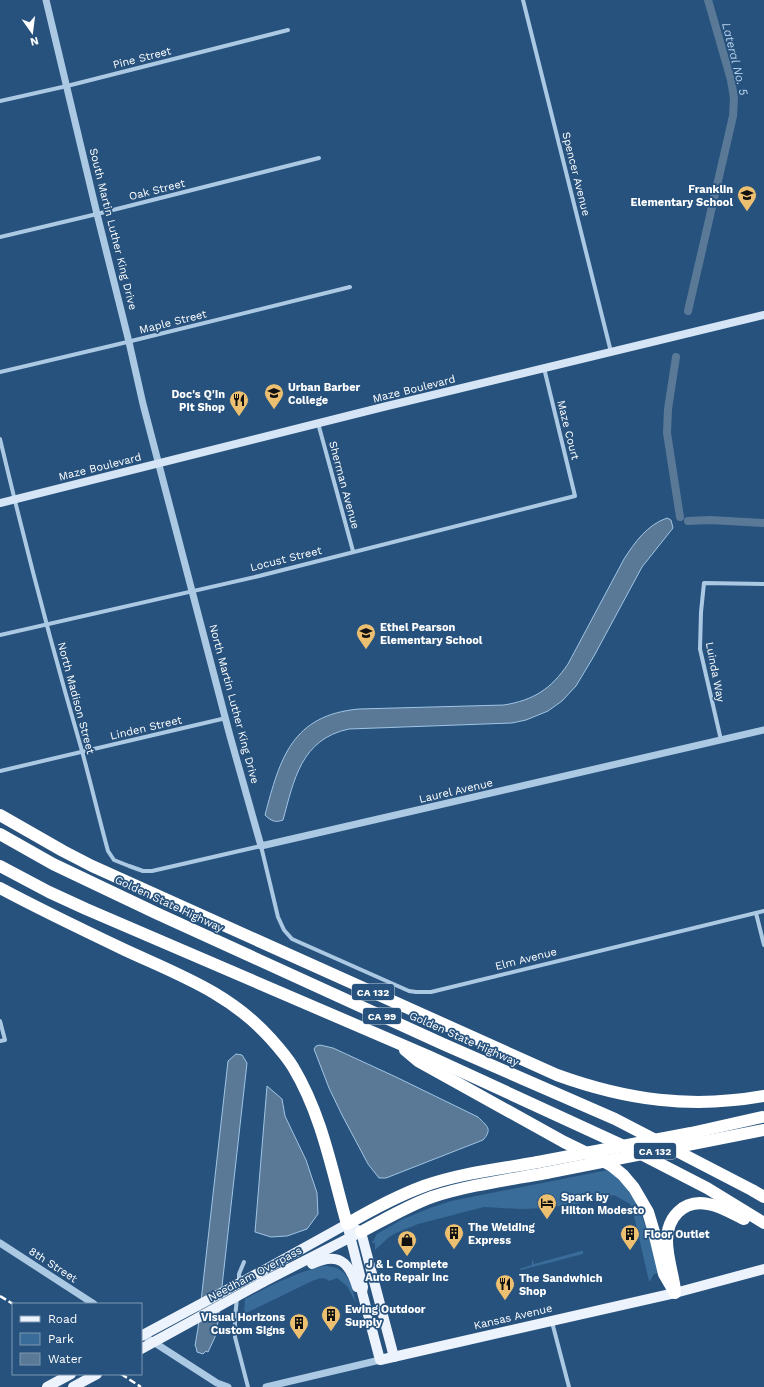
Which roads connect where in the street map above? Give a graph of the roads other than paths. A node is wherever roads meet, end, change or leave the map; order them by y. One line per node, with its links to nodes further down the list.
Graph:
1 (46, 0): 4 (street, South Martin Luther King Drive)
2 (523, 0): 12 (street, Spencer Avenue)
3 (288, 30): 4 (street, Pine Street)
4 (67, 86): 5 (street, Pine Street); 7 (street, South Martin Luther King Drive)
5 (0, 101)
6 (319, 158): 7 (street, Oak Street)
7 (97, 214): 8 (street, Oak Street); 11 (street, South Martin Luther King Drive)
8 (0, 237)
9 (350, 288): 11 (street, Maple Street)
10 (764, 315): 12 (main road, Maze Boulevard)
11 (129, 342): 14 (street, Maple Street); 17 (street, South Martin Luther King Drive)
12 (611, 352): 13 (main road, Maze Boulevard)
13 (544, 368): 15 (main road, Maze Boulevard); 18 (street, Maze Court)
14 (0, 372)
15 (318, 424): 17 (main road, Maze Boulevard); 21 (street, Sherman Avenue)
16 (0, 440): 19 (street, North Madison Street)
17 (159, 464): 19 (main road, Maze Boulevard); 23 (street, North Martin Luther King Drive)
18 (575, 496): 21 (street, Locust Street)
19 (14, 500): 20 (main road, Maze Boulevard); 24 (street, North Madison Street)
20 (0, 503)
21 (353, 551): 23 (street, Locust Street)
22 (764, 584): 28 (street, Luinda Way)
23 (192, 592): 24 (street, Locust Street); 26 (street, North Martin Luther King Drive)
24 (47, 624): 25 (street, Locust Street); 29 (street, North Madison Street)
25 (0, 635)
26 (226, 718): 29 (street, Linden Street); 33 (street, North Martin Luther King Drive)
27 (764, 730): 28 (street, Laurel Avenue)
28 (721, 740): 33 (street, Laurel Avenue)
29 (82, 753): 30 (street, Linden Street); 35 (street, North Madison Street)
30 (0, 771)
31 (0, 815): 46 (highway, CA 132)
32 (0, 834): 49 (highway, Golden State Highway / CA 99)
33 (261, 846): 35 (street, Laurel Avenue); 41 (street, North Martin Luther King Drive)
34 (0, 866): 40 (highway, CA 99)
35 (152, 871)
36 (0, 876): 40 (highway)
37 (0, 888): 50 (highway)
38 (764, 911): 39 (street, Elm Avenue)
39 (756, 913): 41 (street, Elm Avenue); 42 (street)
40 (135, 931): 45 (highway, CA 99)
41 (298, 943)
42 (764, 945)
43 (0, 1021): 44 (street)
44 (2, 1041)
45 (399, 1044): 51 (highway, CA 99); 59 (highway)
46 (764, 1096)
47 (763, 1116): 50 (highway, bridge)
48 (764, 1130): 53 (highway, CA 132, bridge)
49 (764, 1197)
50 (347, 1224): 53 (main road); 62 (main road, Needham Overpass, bridge)
51 (764, 1224)
52 (764, 1229): 59 (highway)
53 (355, 1235): 56 (main road, Needham Overpass); 58 (main road); 65 (main road)
54 (0, 1243): 60 (street, 8th Street)
55 (244, 1262): 72 (street)
56 (298, 1264): 58 (main road); 64 (main road, Needham Overpass, bridge)
57 (764, 1269): 59 (main road, Kansas Avenue)
58 (362, 1292): 66 (main road)
59 (675, 1293): 61 (main road, Kansas Avenue)
60 (92, 1303)
61 (552, 1321): 65 (main road, Kansas Avenue); 74 (street)
62 (142, 1334)
63 (142, 1336): 71 (street)
64 (142, 1348)
65 (394, 1357): 66 (main road, Kansas Avenue)
66 (380, 1360): 73 (street, Kansas Avenue)
67 (69, 1375): 69 (main road)
68 (95, 1375): 70 (main road)
69 (47, 1387)
70 (73, 1387)
71 (228, 1387)
72 (248, 1387)
73 (266, 1387)
74 (570, 1387)

